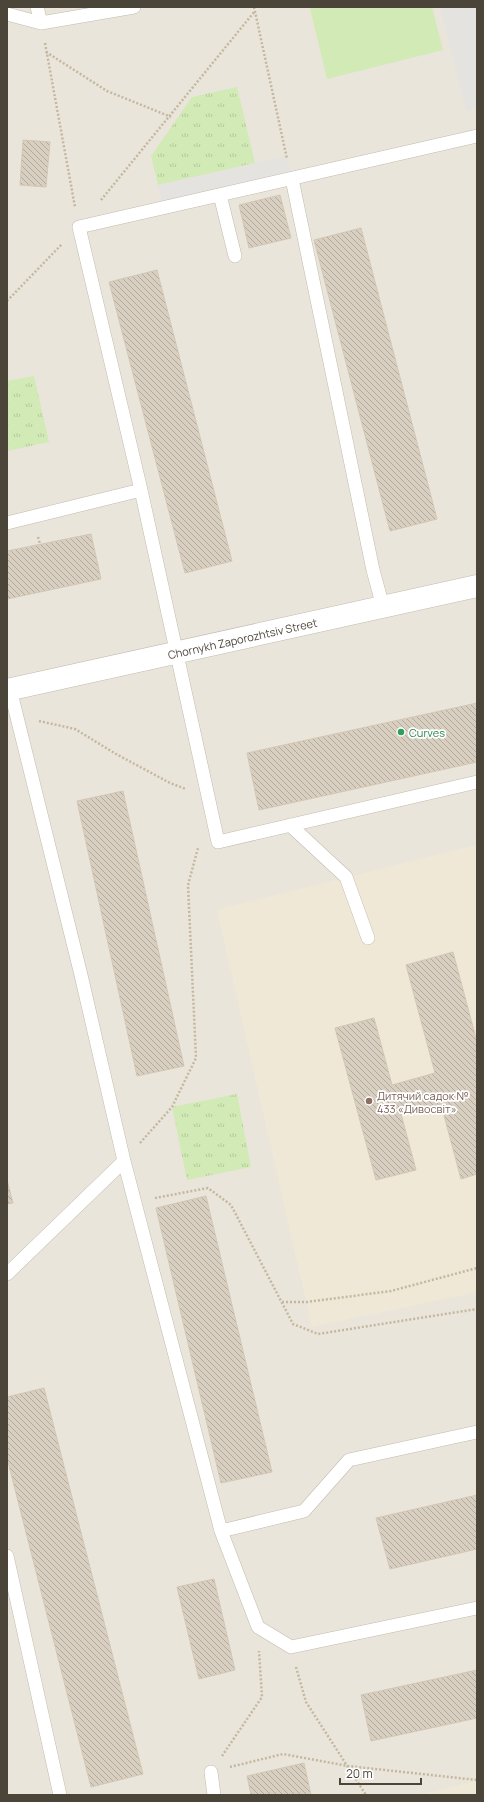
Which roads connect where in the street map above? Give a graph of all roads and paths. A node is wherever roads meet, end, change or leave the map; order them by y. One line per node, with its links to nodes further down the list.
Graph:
1 (38, 7): 6 (lane)
2 (134, 7): 6 (lane)
3 (254, 7): 4 (path)
4 (255, 11): 8 (path); 10 (path)
5 (7, 14): 6 (lane)
6 (41, 24): 7 (path)
7 (46, 52): 8 (path); 12 (path)
8 (171, 117): 12 (path)
9 (477, 136): 10 (lane)
10 (292, 179): 11 (lane); 18 (lane)
11 (220, 195): 12 (lane); 13 (lane)
12 (79, 227): 14 (path); 15 (lane)
13 (235, 256)
14 (7, 301)
15 (141, 490): 16 (lane); 19 (lane)
16 (7, 523)
17 (477, 586): 18 (street, Chornykh Zaporozhtsiv Street)
18 (383, 607): 19 (street, Chornykh Zaporozhtsiv Street)
19 (177, 653): 20 (street, Chornykh Zaporozhtsiv Street); 23 (lane)
20 (8, 690): 21 (lane)
21 (17, 716): 23 (path); 27 (lane)
22 (477, 782): 24 (lane)
23 (208, 798): 25 (lane)
24 (290, 825): 25 (lane); 26 (lane)
25 (218, 842): 27 (path)
26 (368, 938)
27 (124, 1161): 28 (lane); 30 (lane)
28 (135, 1201): 31 (path); 34 (lane)
29 (477, 1268): 31 (path)
30 (7, 1274)
31 (282, 1302): 32 (path)
32 (477, 1309)
33 (477, 1432): 34 (lane)
34 (221, 1531): 37 (lane)
35 (7, 1556): 42 (lane)
36 (477, 1608): 38 (lane)
37 (258, 1627): 38 (lane); 40 (path)
38 (290, 1647): 39 (path)
39 (348, 1766): 40 (path); 41 (path); 44 (path)
40 (210, 1772): 43 (lane)
41 (477, 1780)
42 (60, 1795)
43 (214, 1795)
44 (366, 1795)

